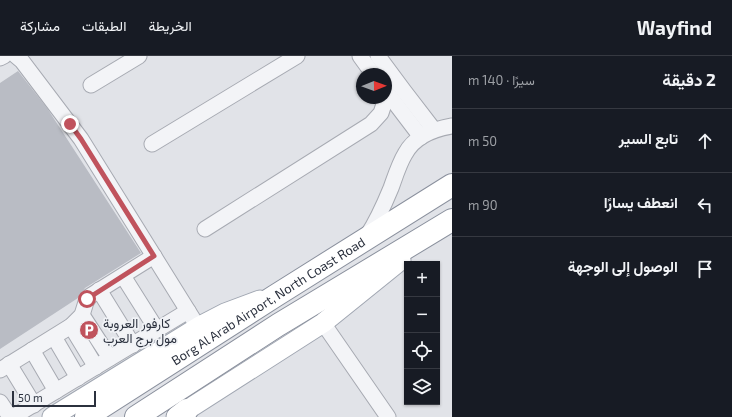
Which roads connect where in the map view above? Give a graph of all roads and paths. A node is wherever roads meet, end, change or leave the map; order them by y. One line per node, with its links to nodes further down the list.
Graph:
1 (4, 56): 7 (street)
2 (16, 56): 22 (street)
3 (139, 56): 11 (street)
4 (297, 56): 17 (street)
5 (360, 56): 8 (street)
6 (378, 56): 9 (street)
7 (0, 58)
8 (369, 68)
9 (385, 68)
10 (392, 79): 15 (street)
11 (91, 85)
12 (392, 102): 16 (street)
13 (384, 104): 20 (street)
14 (452, 126): 15 (street)
15 (434, 130): 16 (street)
16 (421, 137): 21 (street)
17 (152, 144)
18 (452, 185): 21 (highway, Borg Al Arab Airport, North Coast Road)
19 (447, 223): 28 (main road); 46 (highway, Borg Al Arab Airport, North Coast Road)
20 (205, 229)
21 (364, 240): 25 (highway, Borg Al Arab Airport, North Coast Road)
22 (154, 256): 23 (street); 27 (street)
23 (123, 276): 24 (street); 30 (street)
24 (99, 290): 26 (street); 32 (street)
25 (275, 296): 27 (main road); 45 (highway, Borg Al Arab Airport, North Coast Road)
26 (82, 315): 29 (street); 34 (street)
27 (193, 319): 30 (street); 44 (main road)
28 (323, 323): 41 (main road); 47 (street)
29 (71, 326): 31 (street); 36 (street)
30 (157, 330): 32 (street)
31 (54, 337): 33 (street); 37 (street)
32 (133, 345): 34 (street)
33 (32, 350): 35 (street); 38 (street)
34 (110, 358): 36 (street)
35 (5, 367): 40 (street)
36 (96, 367): 37 (street)
37 (78, 378): 38 (street)
38 (56, 391): 40 (street)
39 (0, 402): 42 (street)
40 (34, 404): 43 (street)
41 (181, 415)
42 (10, 417)
43 (14, 417)
44 (52, 417)
45 (86, 417)
46 (136, 417)
47 (388, 417)

